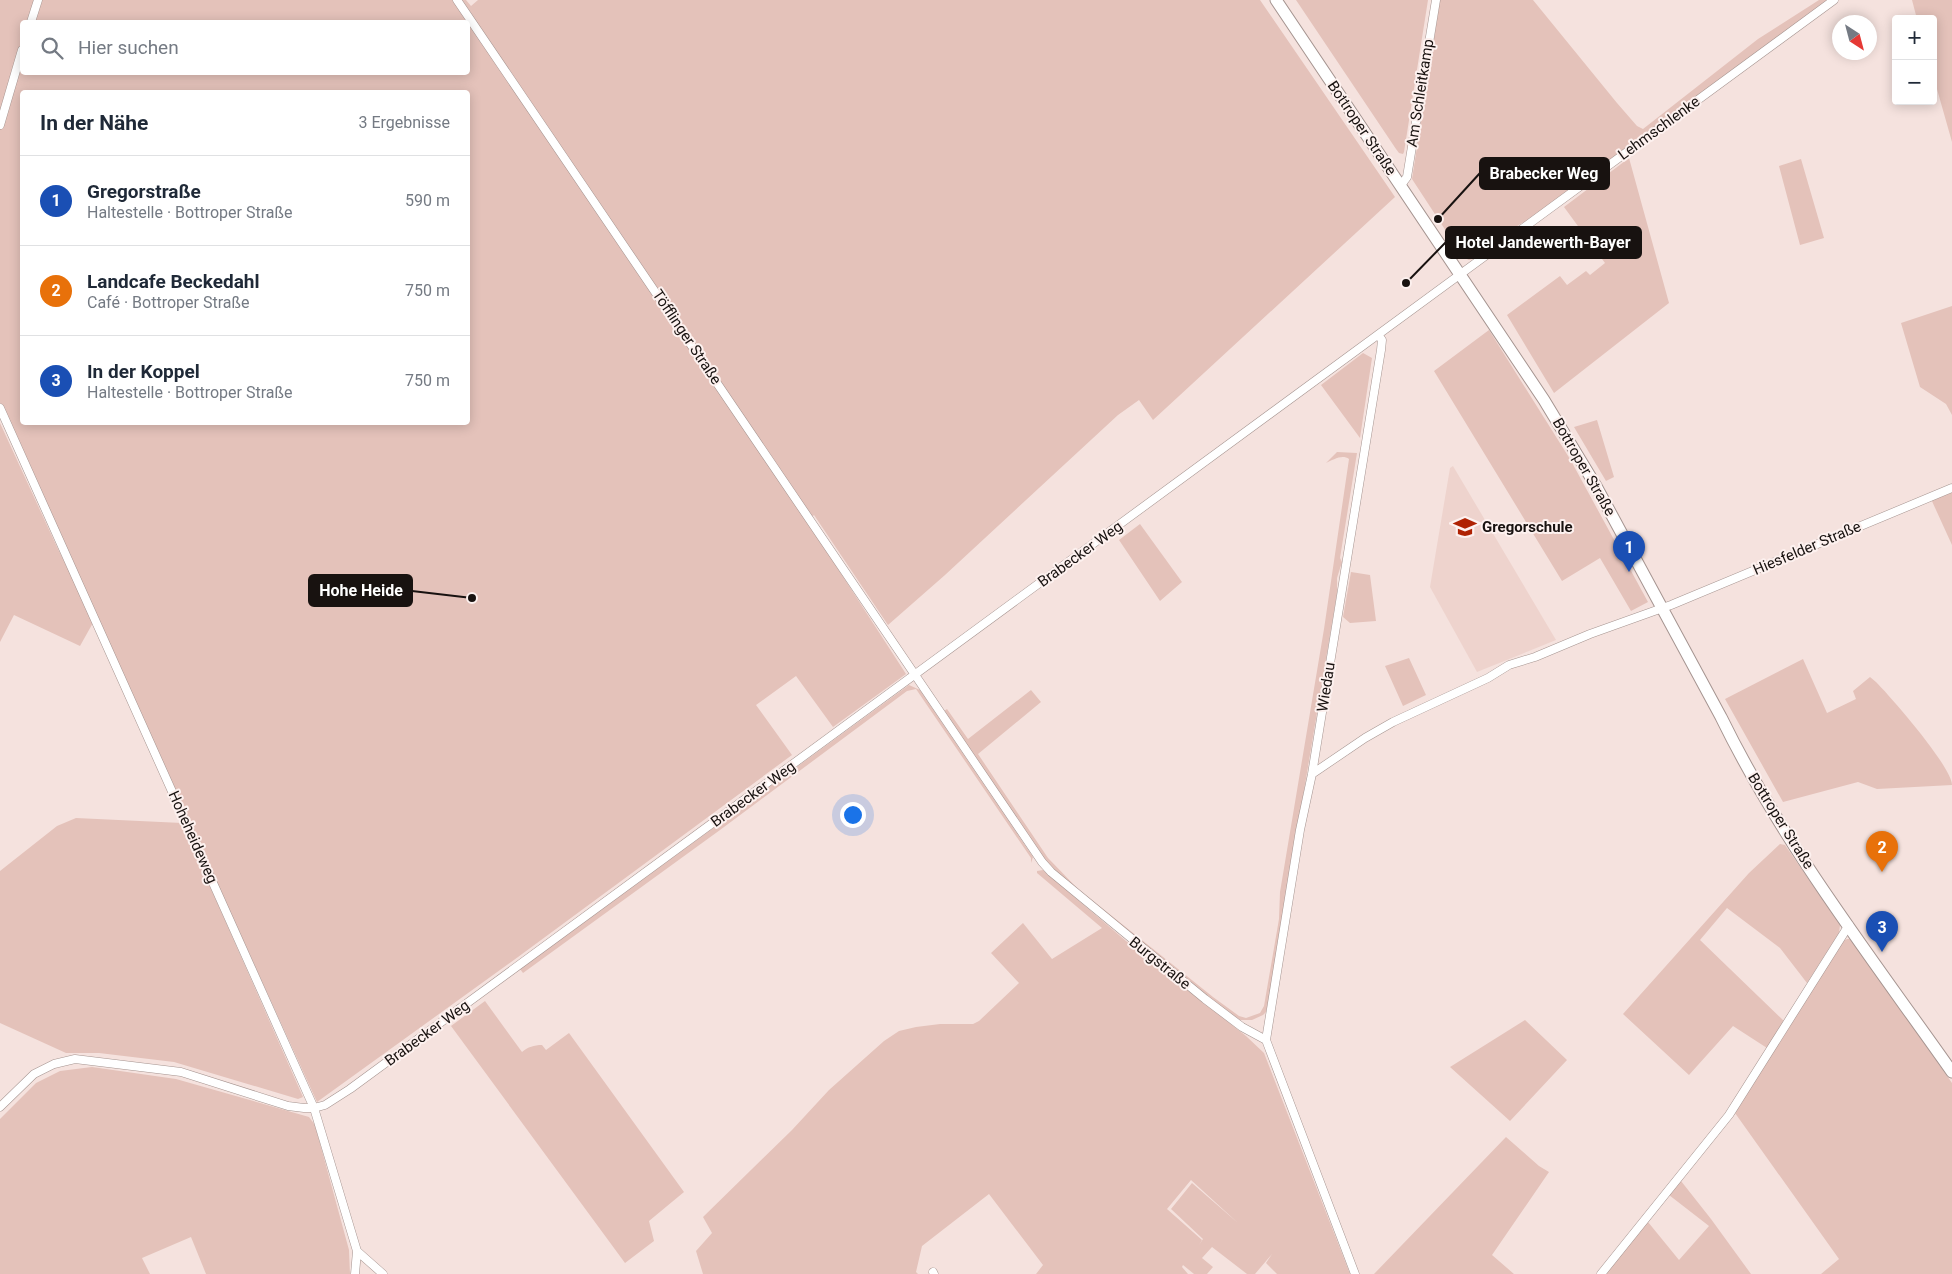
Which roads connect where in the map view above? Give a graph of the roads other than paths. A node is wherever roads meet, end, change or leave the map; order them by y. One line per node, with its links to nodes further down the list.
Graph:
1 (38, 0): 6 (street)
2 (456, 0): 7 (street, Töfflinger Straße)
3 (1276, 0): 11 (main road, Bottroper Straße)
4 (1436, 0): 11 (street, Am Schleitkamp)
5 (1834, 0): 12 (street, Lehmschlenke)
6 (32, 20)
7 (470, 20)
8 (470, 21): 17 (street, Töfflinger Straße)
9 (20, 57): 10 (street)
10 (0, 125)
11 (1401, 185): 12 (main road, Bottroper Straße)
12 (1460, 273): 13 (street, Brabecker Weg); 16 (main road, Bottroper Straße)
13 (1378, 335): 17 (street, Brabecker Weg); 18 (street, Wiedau)
14 (0, 408): 23 (street, Hoheheideweg)
15 (1952, 488): 16 (street, Hiesfelder Straße)
16 (1662, 607): 18 (street, Hiesfelder Straße); 19 (main road, Bottroper Straße)
17 (916, 675): 20 (street, Burgstraße); 23 (street, Brabecker Weg)
18 (1312, 774): 20 (street, Wiedau)
19 (1849, 926): 21 (main road, Bottroper Straße); 28 (street)
20 (1266, 1040): 27 (street)
21 (1952, 1072)
22 (0, 1107): 23 (street, Brabecker Weg)
23 (314, 1108): 24 (street, Hoheheideweg)
24 (357, 1251): 25 (street, Hoheheideweg); 26 (street)
25 (355, 1274)
26 (383, 1274)
27 (1355, 1274)
28 (1601, 1274)

